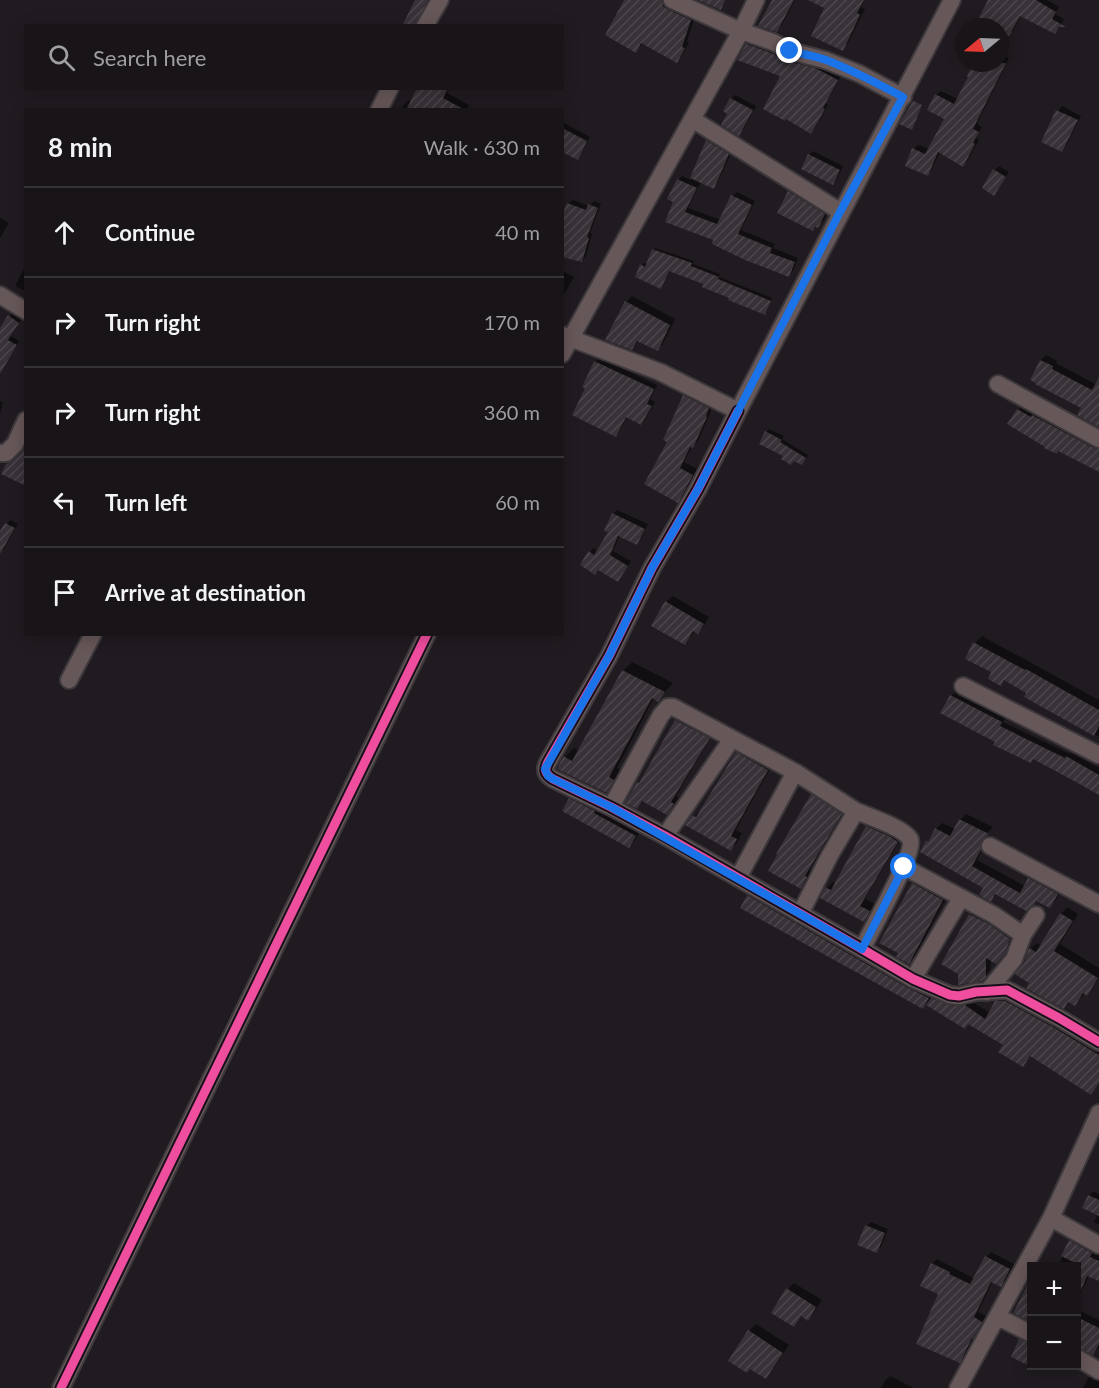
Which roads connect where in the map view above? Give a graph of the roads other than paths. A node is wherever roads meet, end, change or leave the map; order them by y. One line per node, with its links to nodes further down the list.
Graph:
1 (440, 0): 5 (street)
2 (672, 0): 6 (street)
3 (756, 0): 6 (street)
4 (952, 0): 8 (street)
5 (426, 24)
6 (741, 31): 8 (street); 10 (street)
7 (389, 90): 9 (street)
8 (903, 97): 11 (street)
9 (379, 108)
10 (692, 119): 11 (street); 14 (street)
11 (840, 212): 16 (street)
12 (0, 295): 13 (street)
13 (24, 310)
14 (566, 337): 16 (street)
15 (998, 384): 18 (street)
16 (738, 411): 27 (street)
17 (24, 424): 19 (street)
18 (1099, 439)
19 (0, 453)
20 (92, 636): 22 (street)
21 (426, 636): 49 (street)
22 (69, 680)
23 (963, 686): 25 (street)
24 (732, 739): 26 (street); 27 (street); 29 (street)
25 (1099, 755)
26 (795, 772): 28 (street); 32 (street)
27 (611, 807): 29 (street)
28 (856, 811): 31 (street); 35 (street)
29 (665, 837): 32 (street)
30 (990, 846): 34 (street)
31 (904, 867): 33 (street); 38 (street)
32 (738, 878): 35 (street)
33 (961, 898): 37 (street); 39 (street)
34 (1099, 904)
35 (800, 914): 38 (street)
36 (1036, 915): 37 (street)
37 (1023, 935): 40 (street)
38 (862, 949): 39 (street)
39 (913, 979): 40 (street)
40 (987, 992): 41 (street)
41 (1099, 1042)
42 (1099, 1113): 43 (street)
43 (1051, 1218): 44 (street); 45 (street)
44 (1099, 1245)
45 (998, 1317): 46 (street); 50 (street)
46 (1027, 1332)
47 (1081, 1360): 48 (street)
48 (1099, 1371)
49 (61, 1388)
50 (958, 1388)

